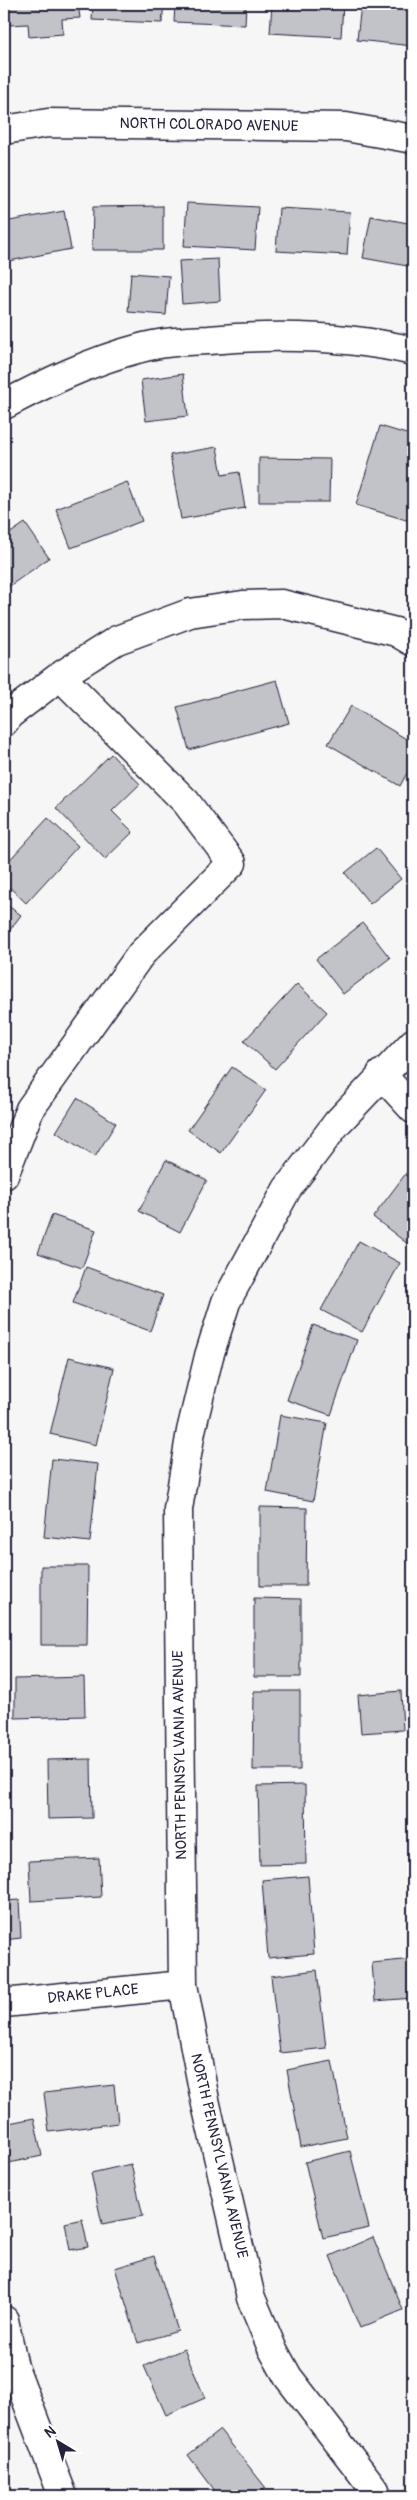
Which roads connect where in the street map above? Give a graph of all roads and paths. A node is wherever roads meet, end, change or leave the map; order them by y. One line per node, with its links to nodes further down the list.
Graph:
1 (4, 130): 2 (street, NORTH COLORADO AVENUE)
2 (413, 139)
3 (413, 351): 4 (street)
4 (4, 405)
5 (413, 642): 6 (street)
6 (60, 676): 7 (street); 11 (street)
7 (5, 716)
8 (413, 1042): 9 (street, NORTH PENNSYLVANIA AVENUE)
9 (382, 1074): 10 (street); 12 (street, NORTH PENNSYLVANIA AVENUE)
10 (413, 1109)
11 (4, 1175)
12 (183, 1985): 13 (street, DRAKE PLACE); 15 (street, NORTH PENNSYLVANIA AVENUE)
13 (4, 2003)
14 (4, 2320): 16 (street)
15 (376, 2493)
16 (63, 2496)

